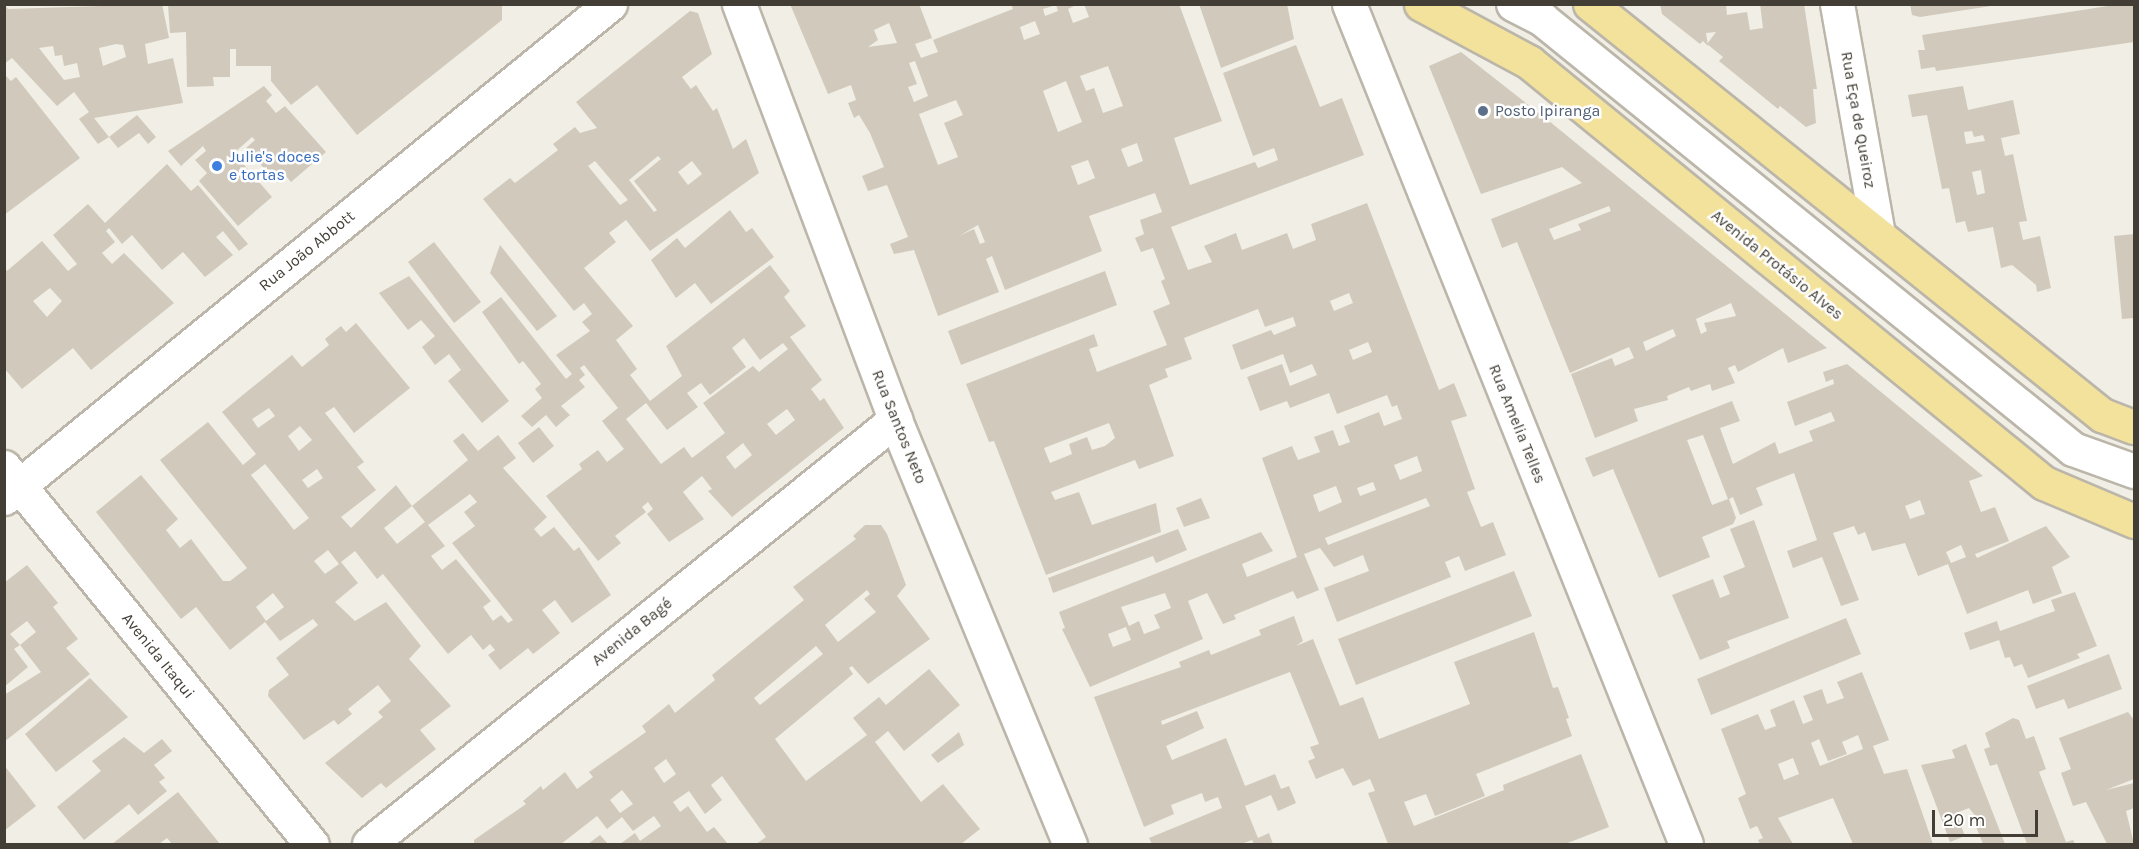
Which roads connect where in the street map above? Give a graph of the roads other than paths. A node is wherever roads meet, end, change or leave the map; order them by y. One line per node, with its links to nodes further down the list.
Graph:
1 (610, 4): 12 (street, Rua João Abbott)
2 (739, 4): 9 (street, Rua Santos Neto)
3 (1349, 4): 17 (street, Rua Amelia Telles)
4 (1421, 4): 13 (main road, Avenida Protásio Alves)
5 (1514, 4): 11 (street)
6 (1590, 4): 8 (main road)
7 (1838, 4): 8 (street, Rua Eça de Queiroz)
8 (1878, 235): 10 (main road)
9 (895, 420): 15 (street, Avenida Bagé); 16 (street, Rua Santos Neto)
10 (2134, 427)
11 (2134, 471)
12 (10, 484): 14 (street, Avenida Itaqui)
13 (2133, 524)
14 (312, 844)
15 (369, 844)
16 (1070, 844)
17 (1686, 844)

